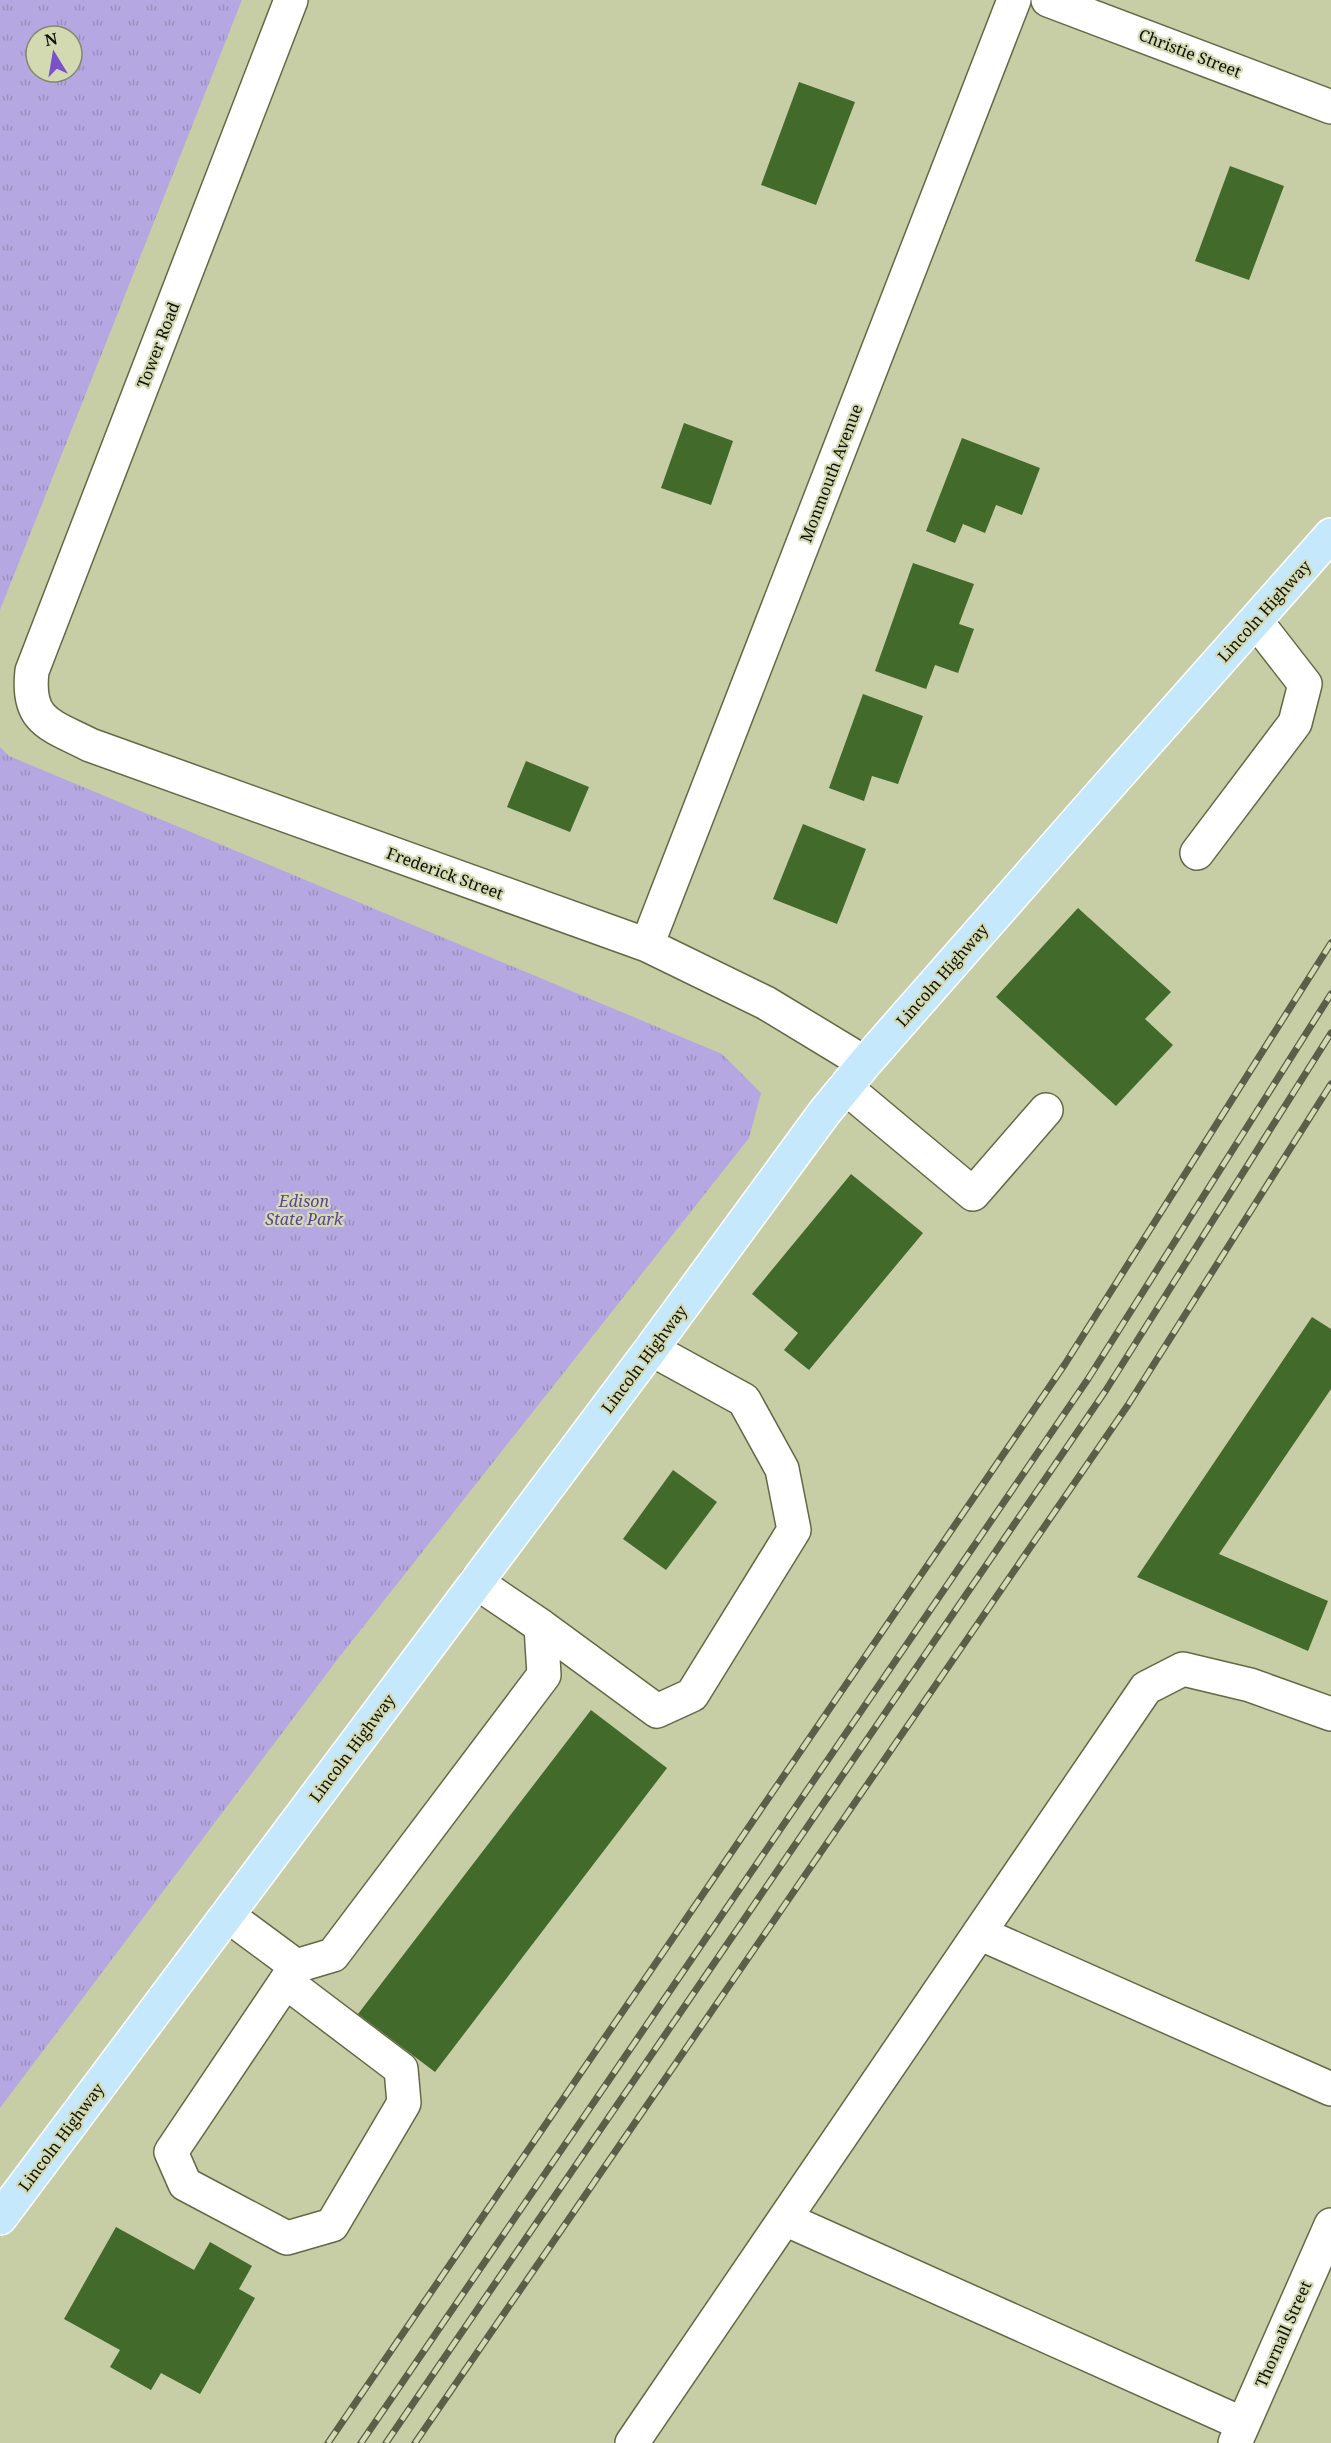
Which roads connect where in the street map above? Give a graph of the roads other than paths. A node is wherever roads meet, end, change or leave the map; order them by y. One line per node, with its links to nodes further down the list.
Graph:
1 (291, 0): 7 (street, Tower Road)
2 (1014, 0): 9 (street, Monmouth Avenue)
3 (1048, 0): 4 (street, Christie Street)
4 (1331, 106)
5 (1331, 535): 6 (main road, Lincoln Highway)
6 (1256, 621): 8 (street); 10 (main road, Lincoln Highway)
7 (30, 692): 9 (street, Frederick Street)
8 (1197, 853)
9 (647, 945): 10 (street, Frederick Street)
10 (855, 1075): 11 (street, Frederick Street); 12 (main road, Lincoln Highway)
11 (1046, 1110)
12 (651, 1349): 13 (main road, Lincoln Highway); 14 (street)
13 (476, 1582): 14 (street); 16 (main road, Lincoln Highway)
14 (541, 1626): 18 (street)
15 (1331, 1714): 17 (street)
16 (227, 1915): 18 (street); 20 (main road, Lincoln Highway)
17 (979, 1933): 19 (street); 21 (street)
18 (291, 1974): 18 (street)
19 (1331, 2089)
20 (0, 2218)
21 (785, 2219): 23 (street); 24 (street)
22 (1331, 2225): 23 (street, Thornall Street)
23 (1239, 2434)
24 (632, 2443)

